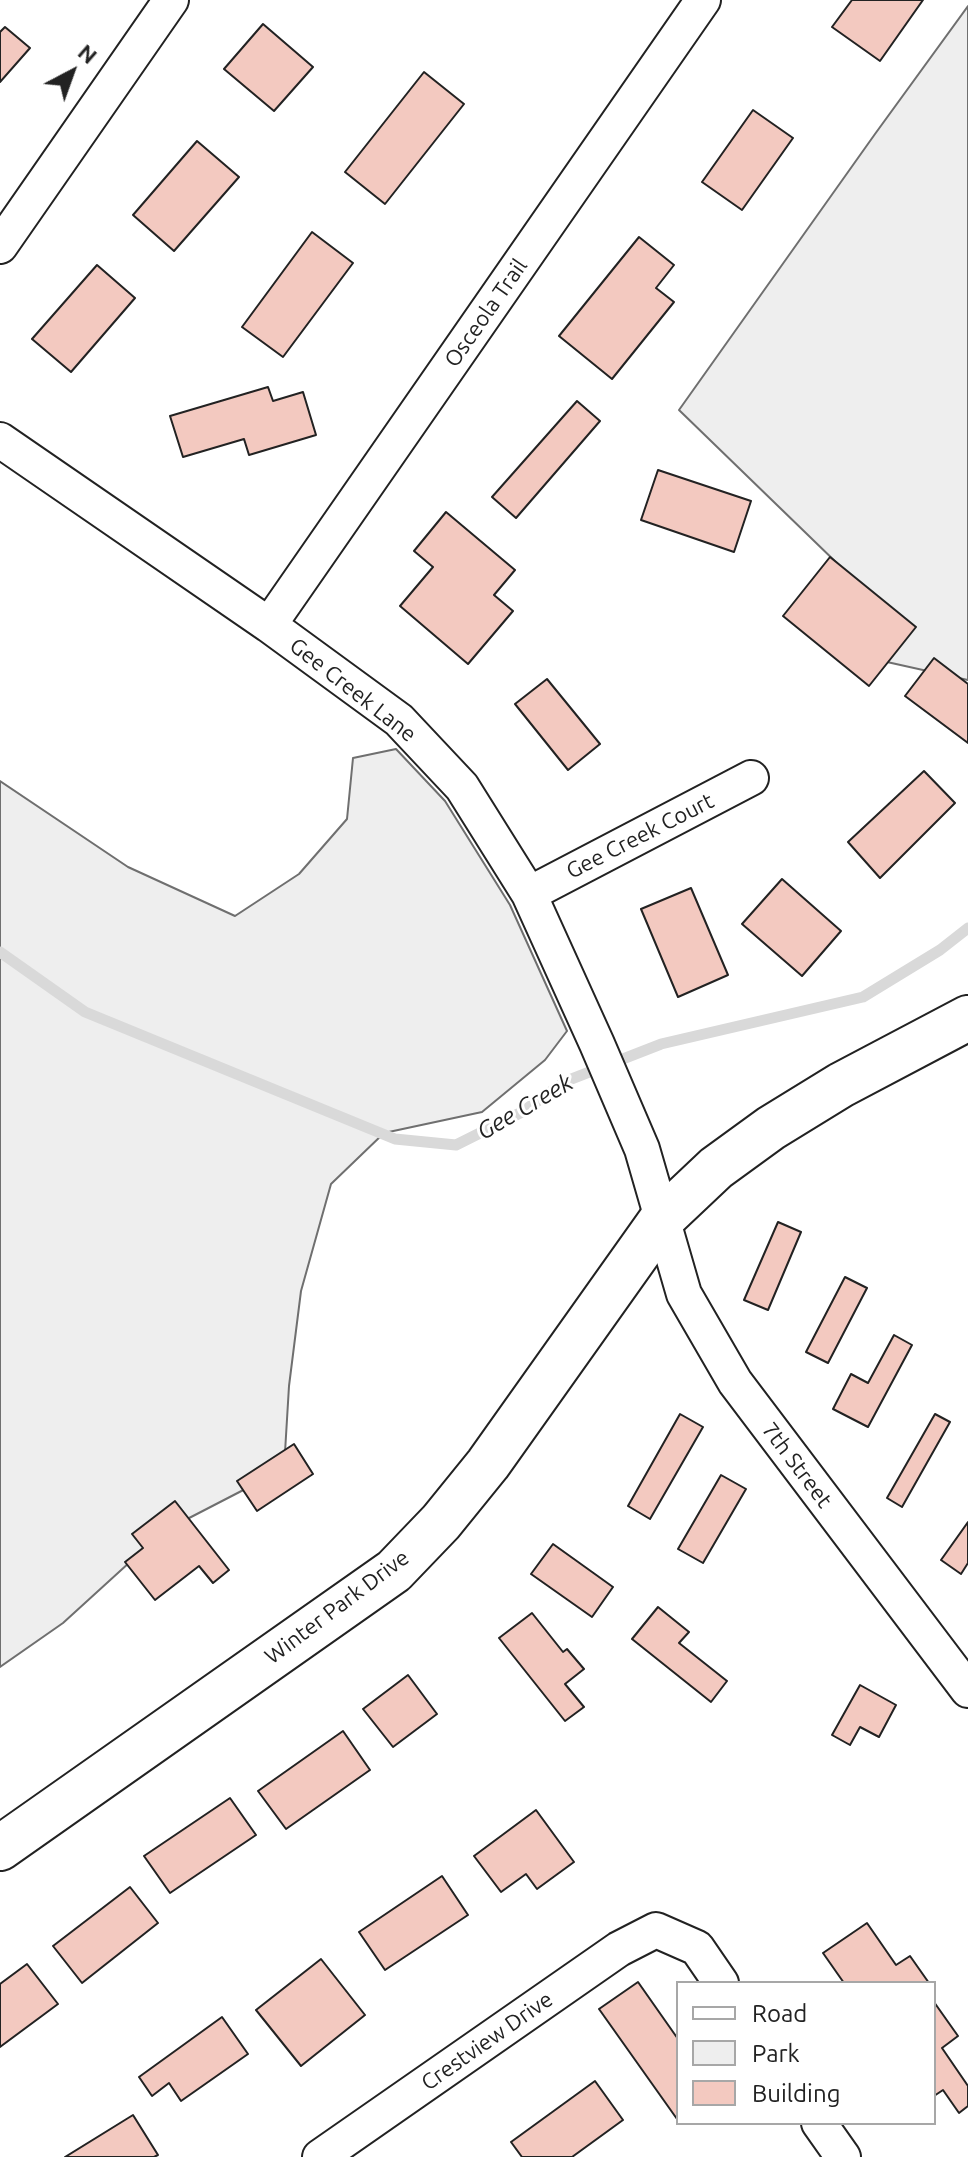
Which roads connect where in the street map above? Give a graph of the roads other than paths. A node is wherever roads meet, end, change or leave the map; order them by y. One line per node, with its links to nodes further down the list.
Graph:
1 (171, 0): 3 (street)
2 (703, 0): 5 (street, Osceola Trail)
3 (0, 246)
4 (0, 440): 5 (street, Gee Creek Lane)
5 (269, 625): 7 (street, Gee Creek Lane)
6 (751, 778): 7 (street, Gee Creek Court)
7 (529, 894): 9 (street, Gee Creek Lane)
8 (968, 1018): 9 (street, Winter Park Drive)
9 (662, 1219): 10 (street, 7th Street); 11 (street, Winter Park Drive)
10 (968, 1690)
11 (0, 1848)
12 (720, 1981): 14 (street, Crestview Drive)
13 (820, 2125): 15 (street)
14 (320, 2157)
15 (843, 2157)

